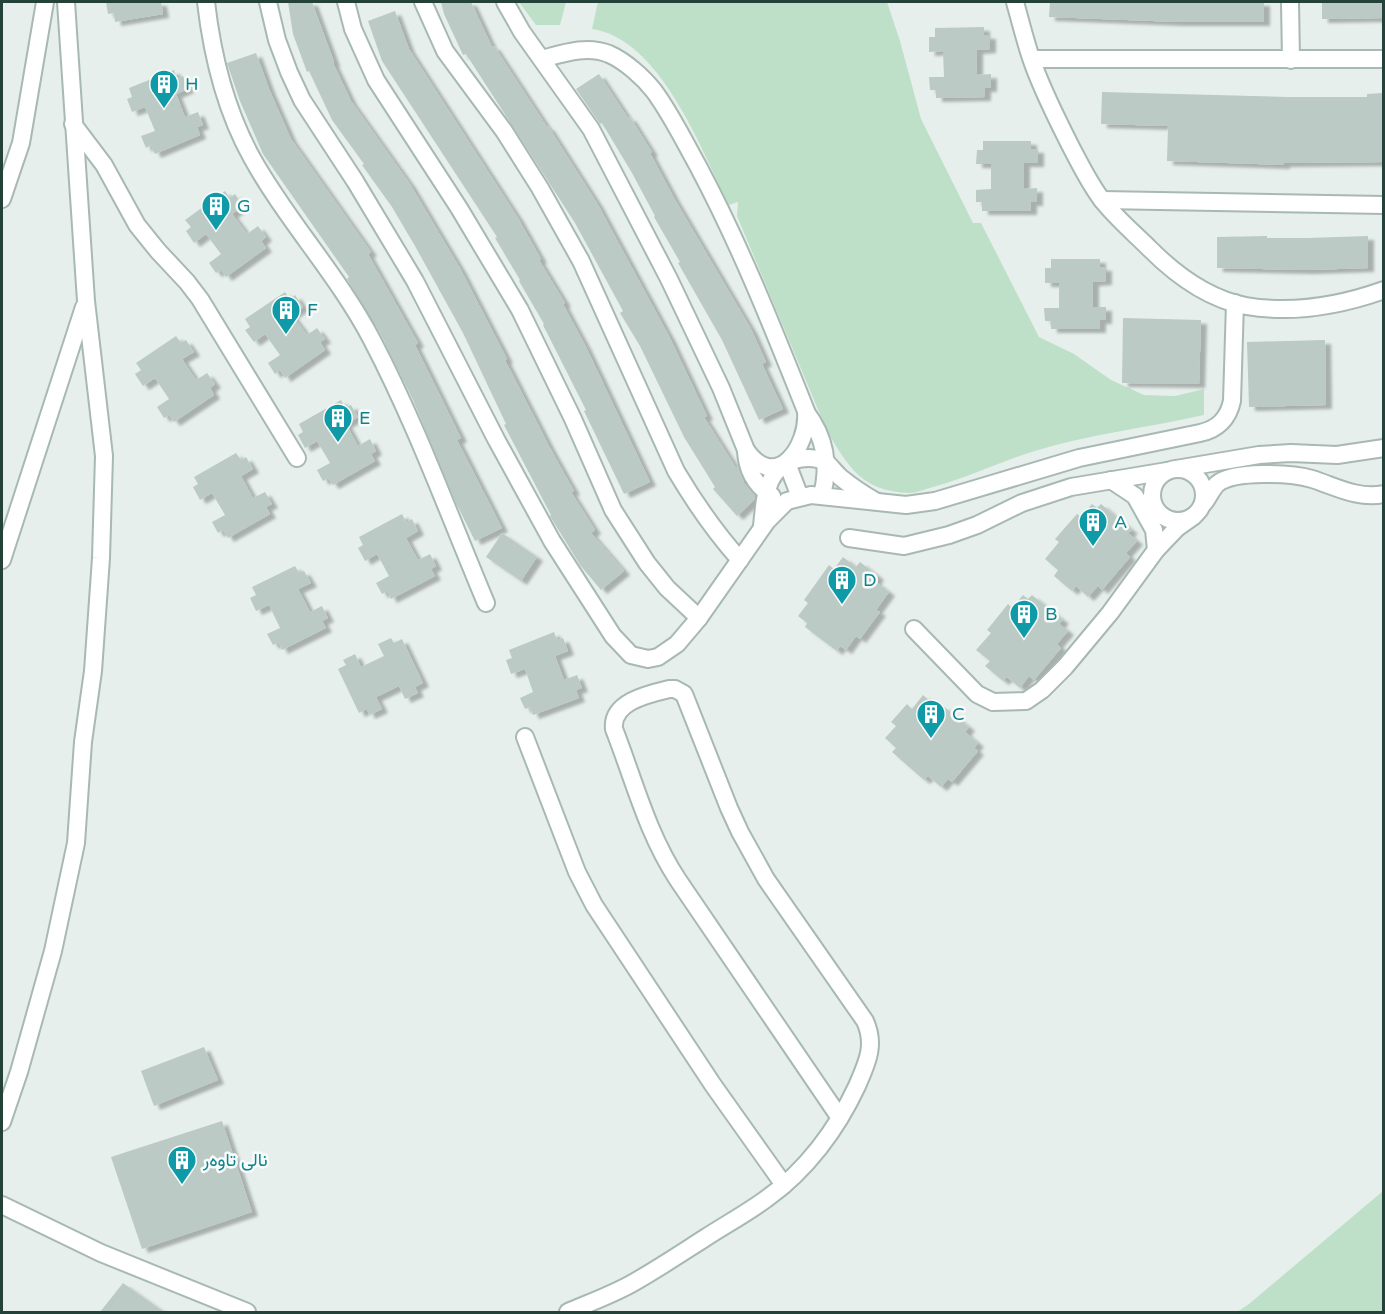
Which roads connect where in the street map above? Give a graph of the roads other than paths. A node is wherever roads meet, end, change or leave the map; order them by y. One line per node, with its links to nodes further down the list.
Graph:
1 (45, 2): 15 (street)
2 (66, 2): 14 (street)
3 (206, 2): 40 (street)
4 (268, 2): 41 (street)
5 (346, 2): 41 (street)
6 (423, 2): 39 (street)
7 (505, 2): 10 (street)
8 (1015, 2): 11 (street)
9 (1290, 2): 12 (street)
10 (542, 59): 21 (street); 23 (street)
11 (1032, 59): 12 (street); 16 (street)
12 (1291, 60): 13 (street)
13 (1383, 60)
14 (73, 124): 19 (street); 24 (street)
15 (2, 199)
16 (1102, 200): 17 (street); 20 (street)
17 (1383, 205)
18 (1383, 290): 20 (street)
19 (86, 301): 38 (street); 45 (street)
20 (1235, 303): 33 (street)
21 (806, 411): 25 (street); 26 (street)
22 (1383, 448): 27 (street)
23 (746, 450): 25 (street); 29 (street)
24 (297, 458)
25 (787, 463): 26 (street); 29 (street); 32 (street)
26 (826, 463): 31 (street); 33 (street)
27 (1172, 470): 28 (street); 34 (street); 34 (street)
28 (1111, 480): 36 (street); 37 (street)
29 (765, 492): 32 (street); 35 (street)
30 (1383, 494): 34 (street)
31 (822, 495): 32 (street); 33 (street)
32 (794, 499): 35 (street)
33 (876, 501)
34 (1199, 510): 37 (street)
35 (762, 530): 39 (street)
36 (849, 538)
37 (1156, 550): 42 (street)
38 (2, 560)
39 (740, 560): 41 (street)
40 (486, 603)
41 (699, 618)
42 (914, 629)
43 (525, 737): 46 (street)
44 (840, 1118): 44 (street); 46 (street)
45 (2, 1122)
46 (784, 1185): 49 (street)
47 (2, 1205): 48 (street)
48 (247, 1312)
49 (568, 1312)

